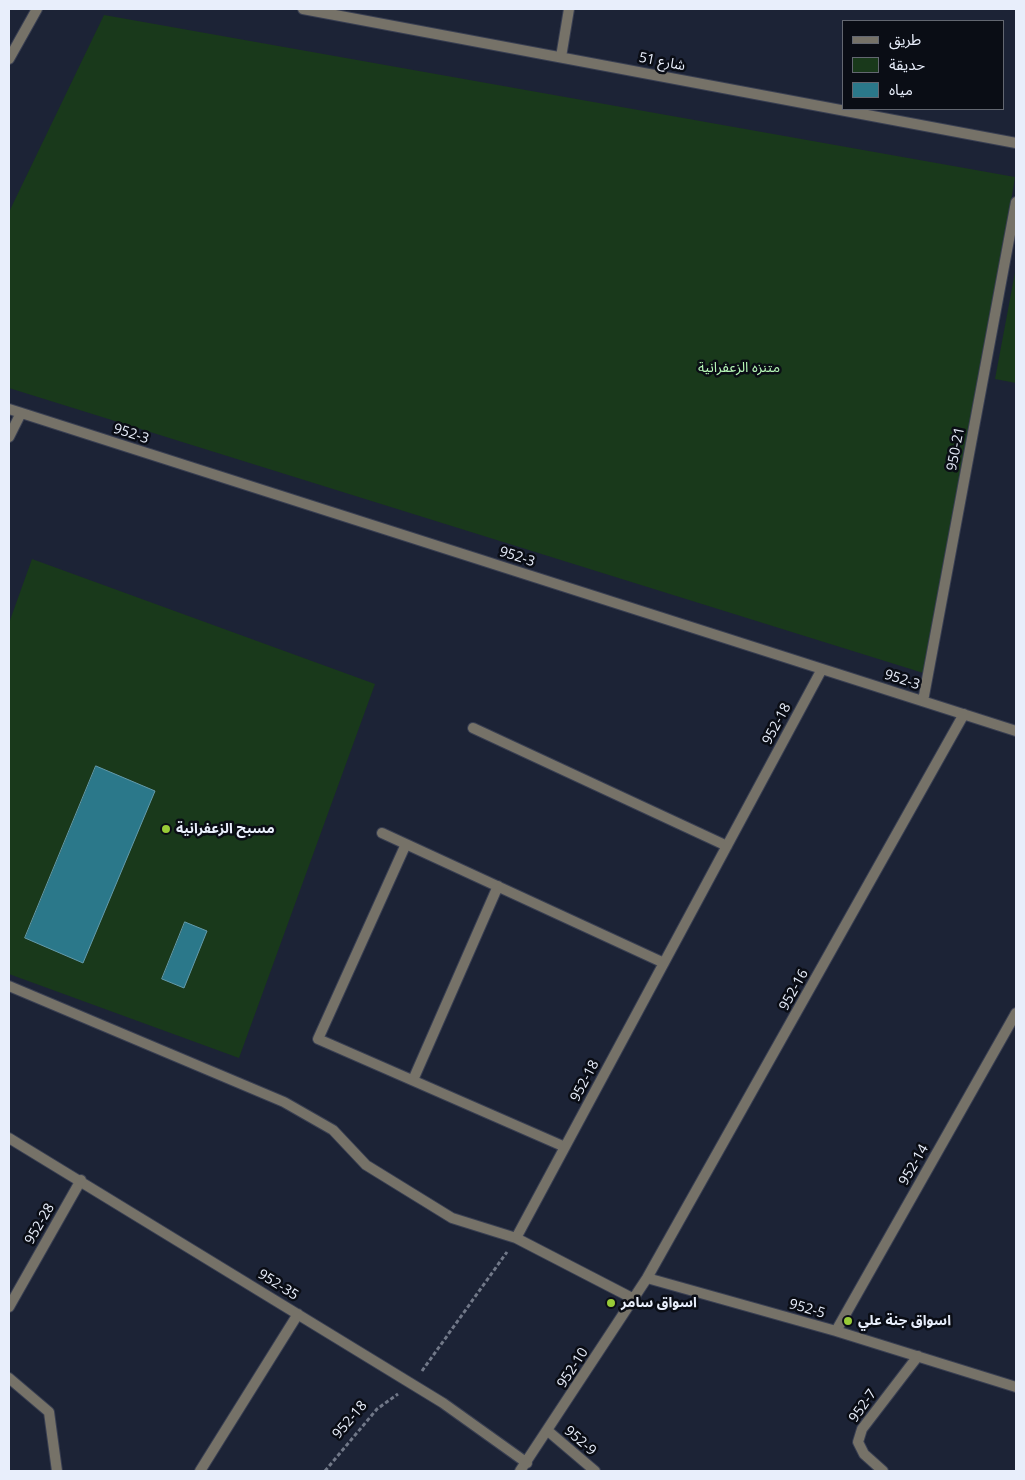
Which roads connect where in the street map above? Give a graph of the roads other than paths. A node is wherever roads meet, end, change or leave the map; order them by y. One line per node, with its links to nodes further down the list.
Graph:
1 (37, 9): 5 (street)
2 (304, 9): 4 (street, شارع 51)
3 (569, 9): 4 (street)
4 (561, 57): 6 (street, شارع 51)
5 (9, 59)
6 (1016, 143)
7 (1016, 202): 12 (street, 950-21)
8 (9, 409): 9 (street, 952-3)
9 (21, 413): 10 (street); 11 (street, 952-3)
10 (9, 437)
11 (822, 669): 12 (street, 952-3); 18 (street, 952-18)
12 (923, 701): 13 (street, 952-3)
13 (964, 714): 15 (street, 952-3); 28 (street, 952-16)
14 (474, 728): 18 (street)
15 (1016, 731)
16 (382, 833): 17 (street)
17 (406, 844): 19 (street); 23 (street)
18 (727, 846): 20 (street, 952-18)
19 (498, 886): 20 (street); 23 (street)
20 (664, 963): 25 (street, 952-18)
21 (9, 986): 27 (street)
22 (1016, 1013): 32 (street, 952-14)
23 (413, 1080): 25 (street)
24 (9, 1138): 26 (street, 952-35)
25 (565, 1147): 27 (street, 952-18)
26 (81, 1180): 30 (street, 952-28); 31 (street, 952-35)
27 (516, 1238): 29 (street)
28 (647, 1278): 29 (street, 952-10); 32 (street, 952-5)
29 (634, 1299): 36 (street, 952-10)
30 (9, 1307)
31 (298, 1314): 37 (street, 952-35); 39 (street)
32 (836, 1331): 33 (street, 952-5)
33 (918, 1356): 35 (street, 952-5); 41 (street, 952-7)
34 (9, 1378): 38 (street)
35 (1016, 1387)
36 (548, 1430): 37 (street, 952-10); 40 (street, 952-9)
37 (524, 1467)
38 (57, 1471)
39 (200, 1471)
40 (595, 1471)
41 (883, 1471)

